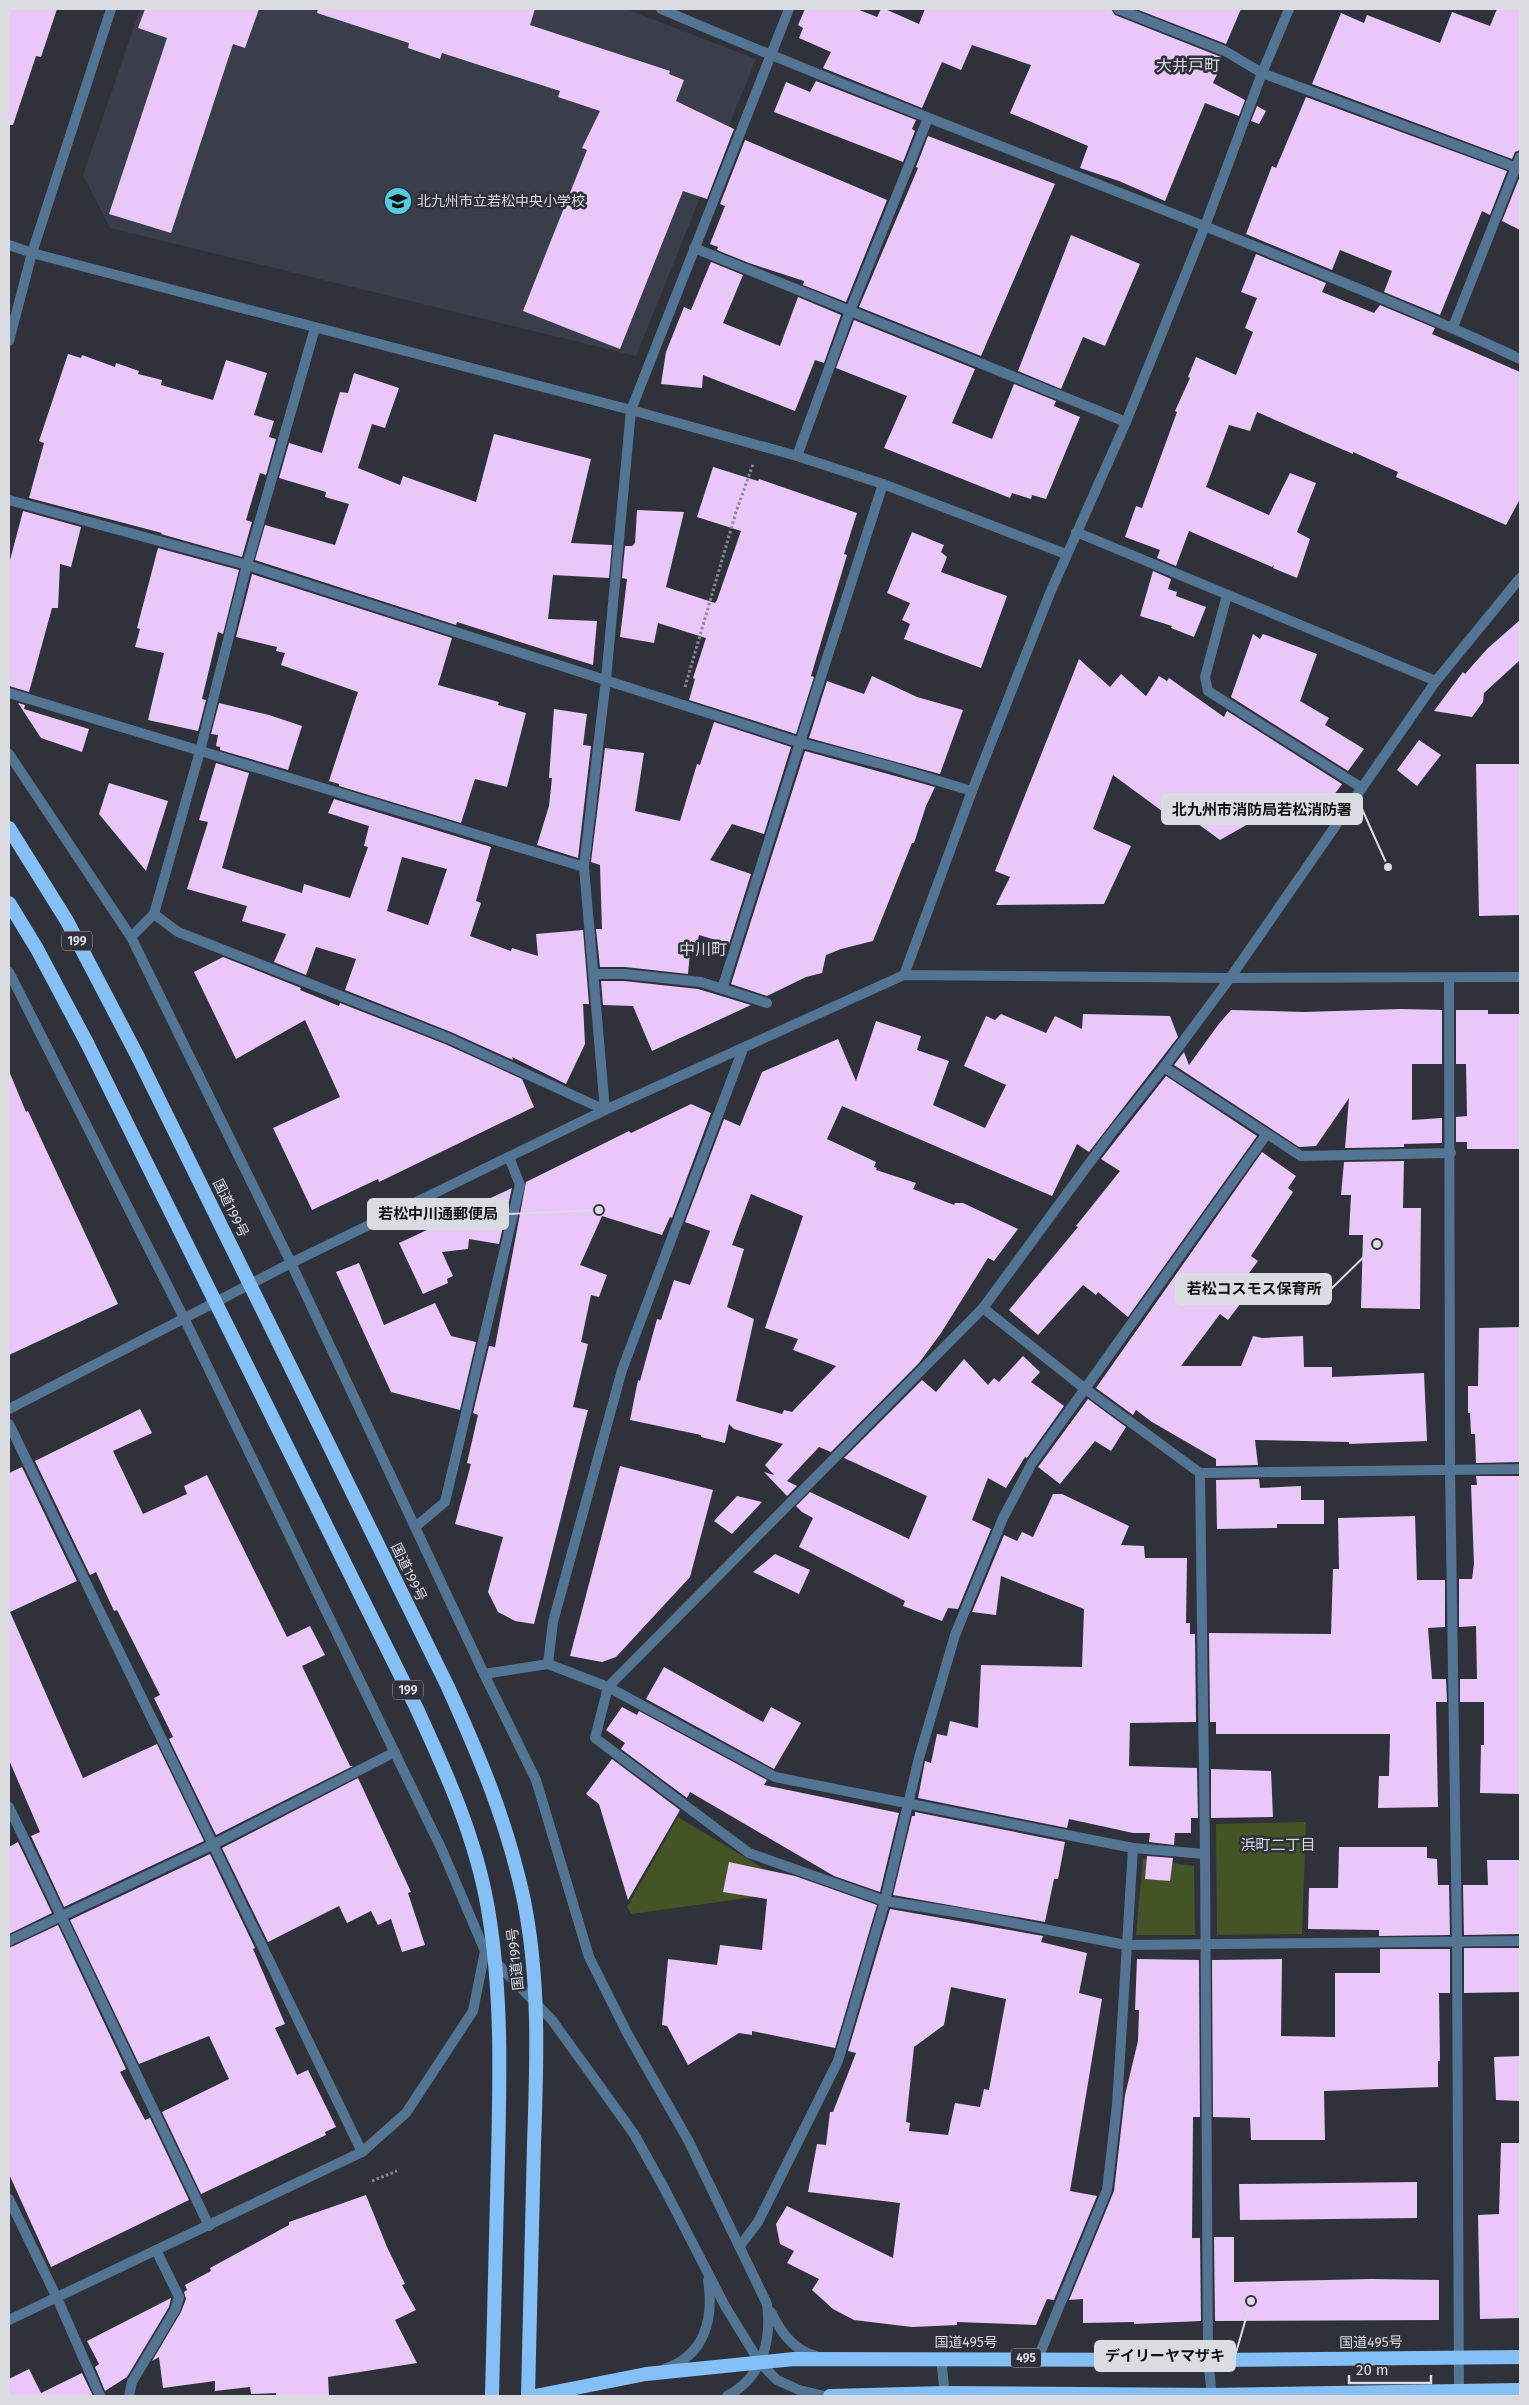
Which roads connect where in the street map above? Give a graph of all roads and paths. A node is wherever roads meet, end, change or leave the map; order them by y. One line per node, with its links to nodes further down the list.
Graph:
1 (111, 9): 13 (street)
2 (661, 9): 6 (street)
3 (789, 9): 6 (street)
4 (1118, 9): 7 (street)
5 (1289, 9): 7 (street)
6 (770, 56): 8 (street); 12 (street)
7 (1262, 72): 9 (street); 10 (street)
8 (928, 118): 10 (street); 14 (street)
9 (1519, 164): 16 (street)
10 (1205, 226): 16 (street); 20 (street)
11 (9, 245): 13 (street)
12 (694, 248): 14 (street); 19 (street)
13 (32, 253): 15 (street); 17 (street)
14 (850, 311): 20 (street); 22 (street)
15 (315, 328): 19 (street); 27 (street)
16 (1453, 328): 18 (street)
17 (9, 341)
18 (1520, 359)
19 (631, 410): 21 (street); 30 (street)
20 (1126, 422): 25 (street)
21 (759, 446): 22 (street); 33 (path)
22 (797, 456): 23 (street)
23 (883, 484): 26 (street); 34 (street)
24 (9, 500): 27 (street)
25 (1076, 532): 26 (street); 29 (street)
26 (1066, 554): 38 (street)
27 (247, 565): 30 (street); 35 (street)
28 (1520, 578): 31 (street)
29 (1228, 594): 31 (street); 37 (street)
30 (606, 680): 33 (street); 40 (street)
31 (1436, 681): 37 (street)
32 (9, 693): 35 (street)
33 (680, 704): 34 (street)
34 (798, 742): 38 (street); 50 (street)
35 (200, 751): 40 (street); 42 (street)
36 (9, 754): 43 (street)
37 (1362, 788): 48 (street)
38 (972, 792): 46 (street)
39 (9, 828): 110 (highway, 国道199号 / 199, bridge)
40 (584, 867): 45 (street)
41 (9, 903): 109 (highway, 国道199号 / 199, bridge)
42 (154, 914): 43 (street); 54 (street)
43 (131, 937): 58 (street)
44 (9, 972): 60 (street)
45 (594, 974): 50 (street); 54 (street)
46 (904, 975): 48 (street); 52 (street)
47 (1520, 977): 49 (street)
48 (1230, 978): 49 (street); 53 (street)
49 (1449, 978): 56 (street)
50 (722, 989): 51 (street)
51 (767, 1003)
52 (743, 1049): 54 (street); 68 (street)
53 (1164, 1067): 55 (street); 59 (street)
54 (605, 1110): 57 (street)
55 (1266, 1135): 56 (street); 61 (street)
56 (1451, 1153): 64 (street)
57 (509, 1157): 58 (street); 67 (street)
58 (291, 1263): 60 (street); 67 (street)
59 (984, 1308): 61 (street); 70 (street)
60 (185, 1320): 62 (street); 71 (street)
61 (1084, 1388): 66 (street); 72 (street)
62 (9, 1409)
63 (9, 1424): 74 (street)
64 (1450, 1469): 65 (street); 66 (street); 80 (street)
65 (1520, 1469)
66 (1200, 1474): 76 (street)
67 (415, 1527): 69 (street)
68 (548, 1664): 69 (street); 70 (street)
69 (484, 1674): 90 (street)
70 (608, 1687): 72 (street); 77 (street)
71 (395, 1752): 74 (street); 84 (street)
72 (908, 1803): 75 (street); 77 (street)
73 (9, 1806): 78 (street)
74 (214, 1844): 78 (street); 85 (street)
75 (1133, 1848): 76 (street); 82 (street)
76 (1205, 1854): 83 (street)
77 (885, 1901): 82 (street); 90 (street)
78 (62, 1916): 79 (street); 89 (street)
79 (9, 1941)
80 (1457, 1941): 81 (street); 83 (street); 99 (street)
81 (1520, 1941)
82 (1126, 1944): 83 (street); 98 (street)
83 (1206, 1945): 101 (street)
84 (485, 1951): 85 (street); 92 (street)
85 (362, 2152): 89 (street)
86 (397, 2171): 87 (path)
87 (372, 2181)
88 (9, 2199): 93 (street)
89 (209, 2226): 91 (street)
90 (740, 2246): 94 (street)
91 (156, 2250): 93 (street); 108 (street)
92 (707, 2272): 102 (street); 103 (street)
93 (57, 2298): 95 (street); 107 (street)
94 (768, 2304): 100 (street); 102 (street)
95 (9, 2320)
96 (1520, 2357): 99 (highway, 国道495号 / 495)
97 (942, 2358): 98 (highway, 国道495号 / 495); 100 (highway, 国道495号 / 495); 106 (street)
98 (1038, 2358): 101 (highway, 国道495号 / 495)
99 (1458, 2358): 101 (highway, 国道495号 / 495); 105 (street)
100 (826, 2359): 102 (highway, 国道495号 / 495)
101 (1208, 2360): 116 (street)
102 (760, 2363): 103 (highway, 国道495号 / 495); 112 (street); 113 (street)
103 (646, 2374): 111 (highway, 国道495号 / 495)
104 (1520, 2390): 105 (highway)
105 (1459, 2394): 116 (highway)
106 (944, 2395): 114 (highway); 115 (highway)
107 (100, 2396)
108 (129, 2396)
109 (492, 2396)
110 (528, 2396)
111 (535, 2396)
112 (727, 2396)
113 (825, 2396)
114 (830, 2396)
115 (1043, 2396): 116 (highway)
116 (1212, 2396)

